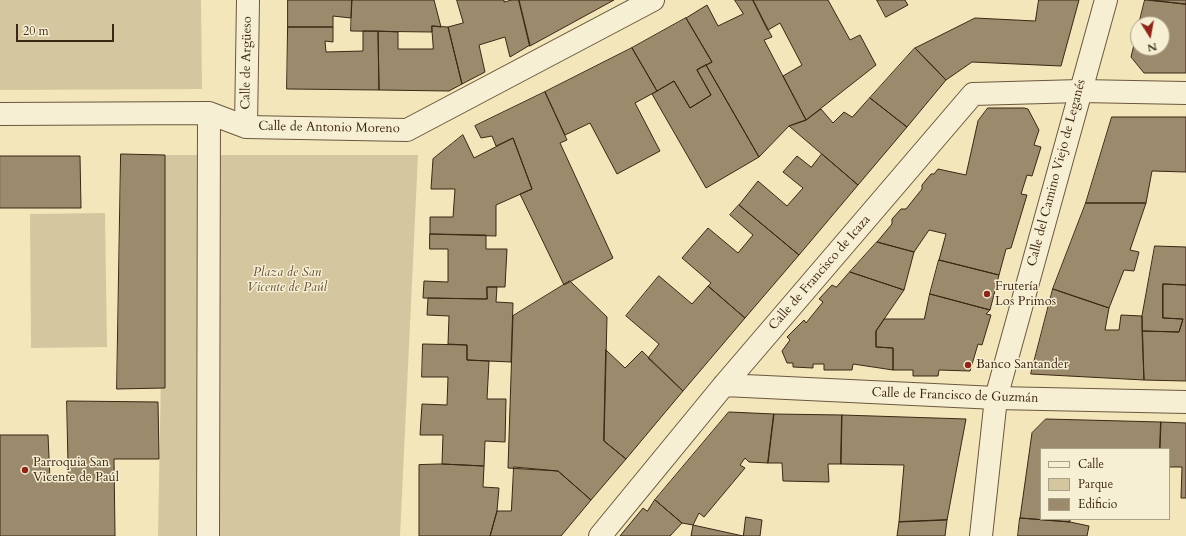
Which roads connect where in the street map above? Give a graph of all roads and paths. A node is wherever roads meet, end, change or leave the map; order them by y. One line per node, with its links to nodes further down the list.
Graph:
1 (248, 0): 8 (street, Calle de Argüeso)
2 (1106, 0): 4 (street, Calle del Camino Viejo de Leganés)
3 (641, 3): 8 (street, Calle de Antonio Moreno)
4 (1080, 91): 5 (street, Calle de Francisco de Icaza); 9 (street, Calle de Francisco de Icaza); 10 (street, Calle del Camino Viejo de Leganés)
5 (1186, 93)
6 (209, 113): 7 (street, Calle de Antonio Moreno); 8 (street, Calle de Antonio Moreno); 12 (street)
7 (0, 114)
8 (246, 127)
9 (724, 385): 10 (street, Calle de Francisco de Guzmán); 13 (street, Calle de Francisco de Icaza)
10 (996, 398): 11 (street, Calle de Francisco de Guzmán); 14 (street, Calle del Camino Viejo de Leganés)
11 (1186, 402)
12 (208, 536)
13 (600, 536)
14 (982, 536)

